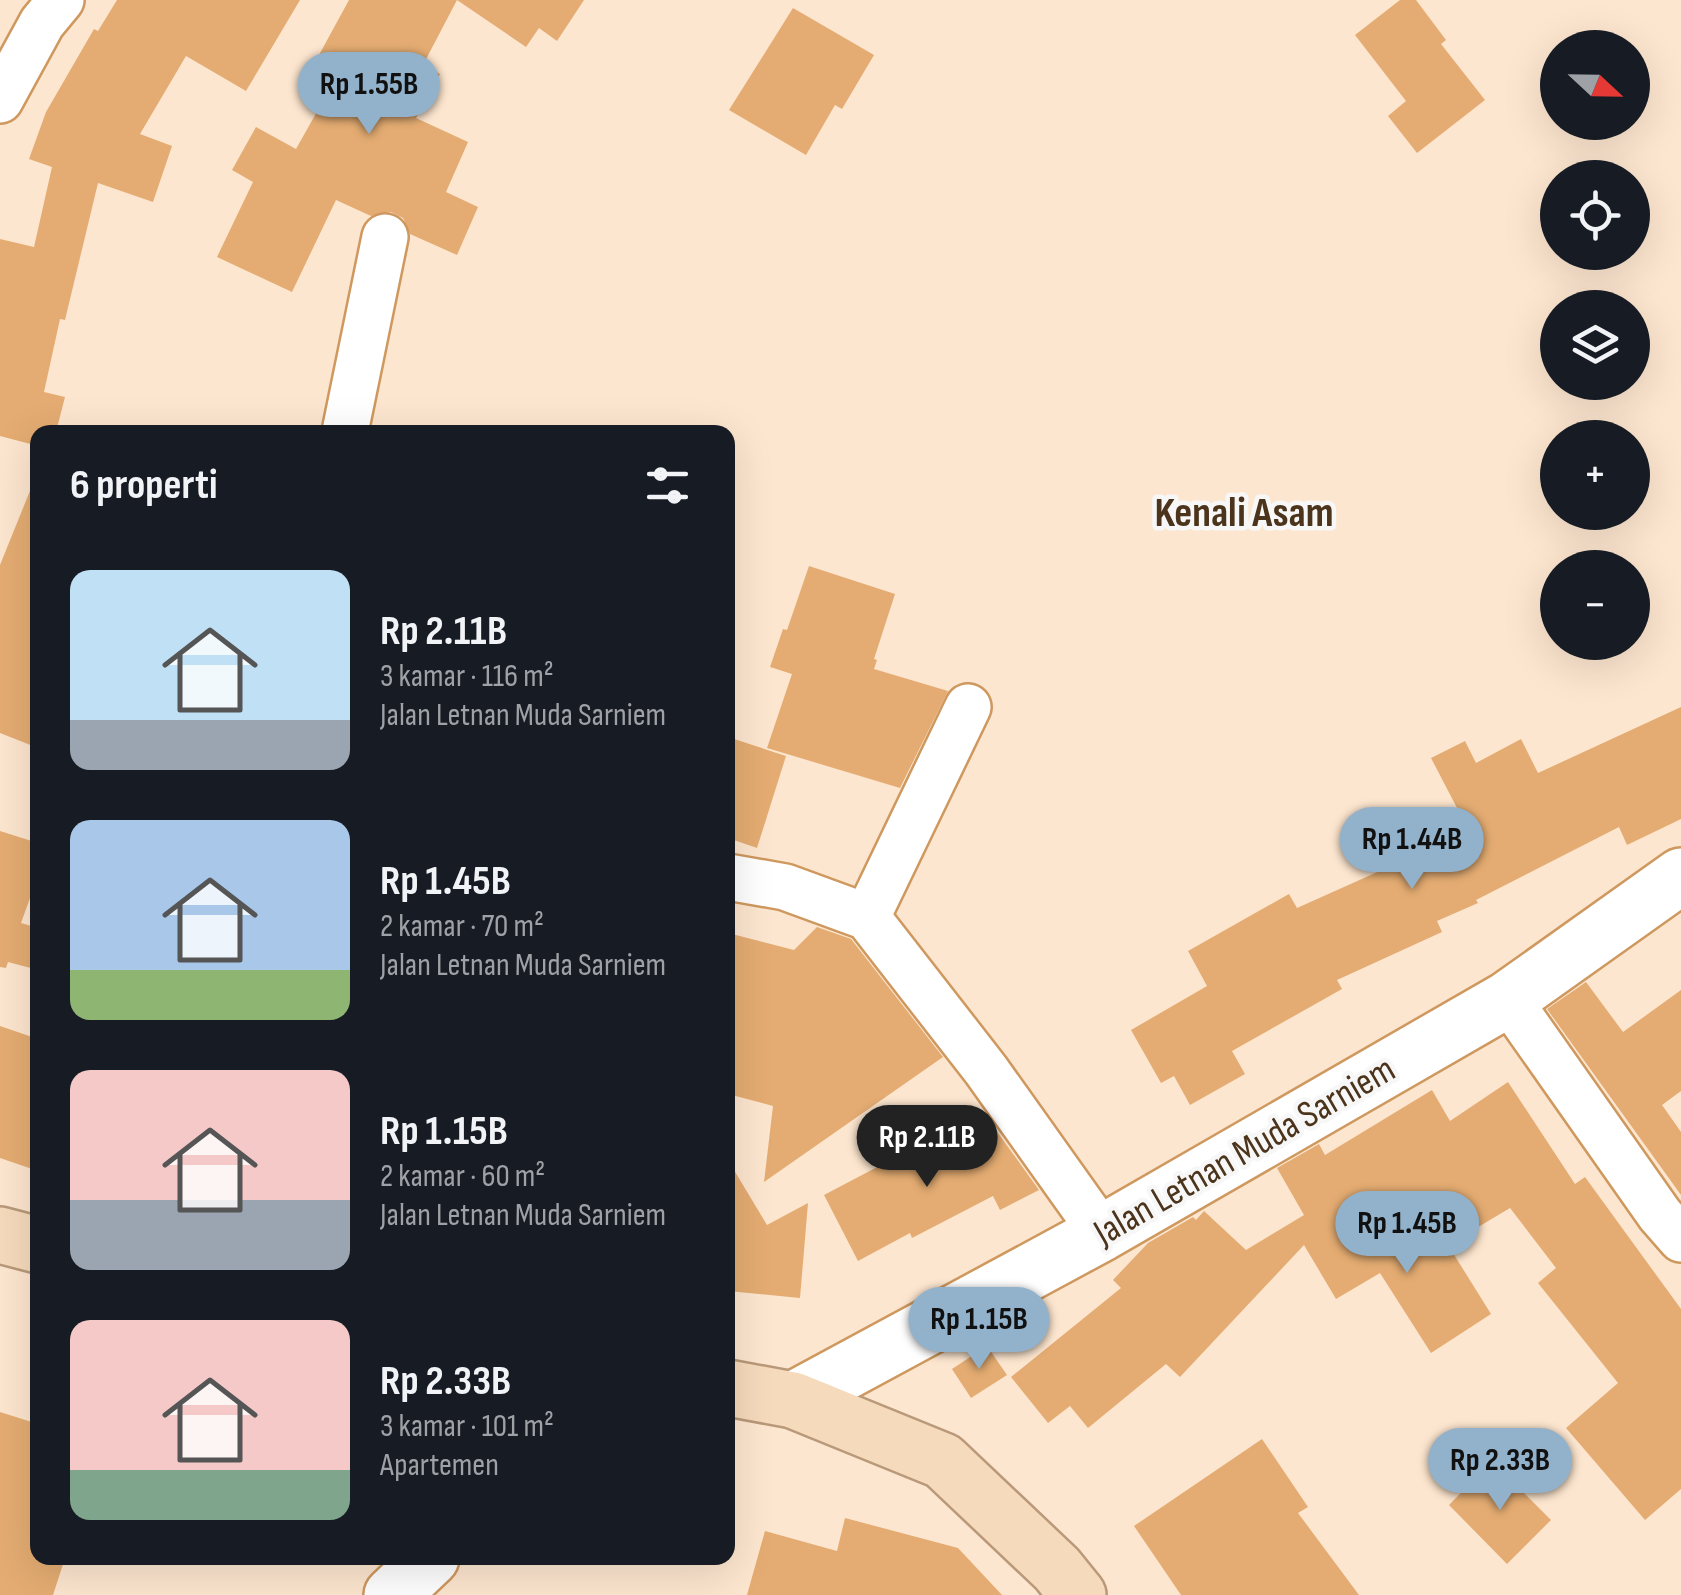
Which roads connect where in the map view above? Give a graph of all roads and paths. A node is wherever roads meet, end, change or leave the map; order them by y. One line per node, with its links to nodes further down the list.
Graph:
1 (61, 0): 2 (street)
2 (0, 100)
3 (385, 237): 4 (street)
4 (347, 425)
5 (968, 706): 8 (street)
6 (1681, 876): 9 (main road, Jalan Letnan Muda Sarniem)
7 (735, 878): 8 (street)
8 (868, 917): 10 (street)
9 (1508, 999): 10 (main road, Jalan Letnan Muda Sarniem); 12 (street)
10 (1102, 1233): 15 (main road, Jalan Letnan Muda Sarniem)
11 (0, 1235): 13 (highway)
12 (1681, 1239)
13 (30, 1243)
14 (735, 1389): 15 (highway)
15 (793, 1400): 18 (highway)
16 (424, 1565): 17 (main road)
17 (392, 1595)
18 (1078, 1595)

